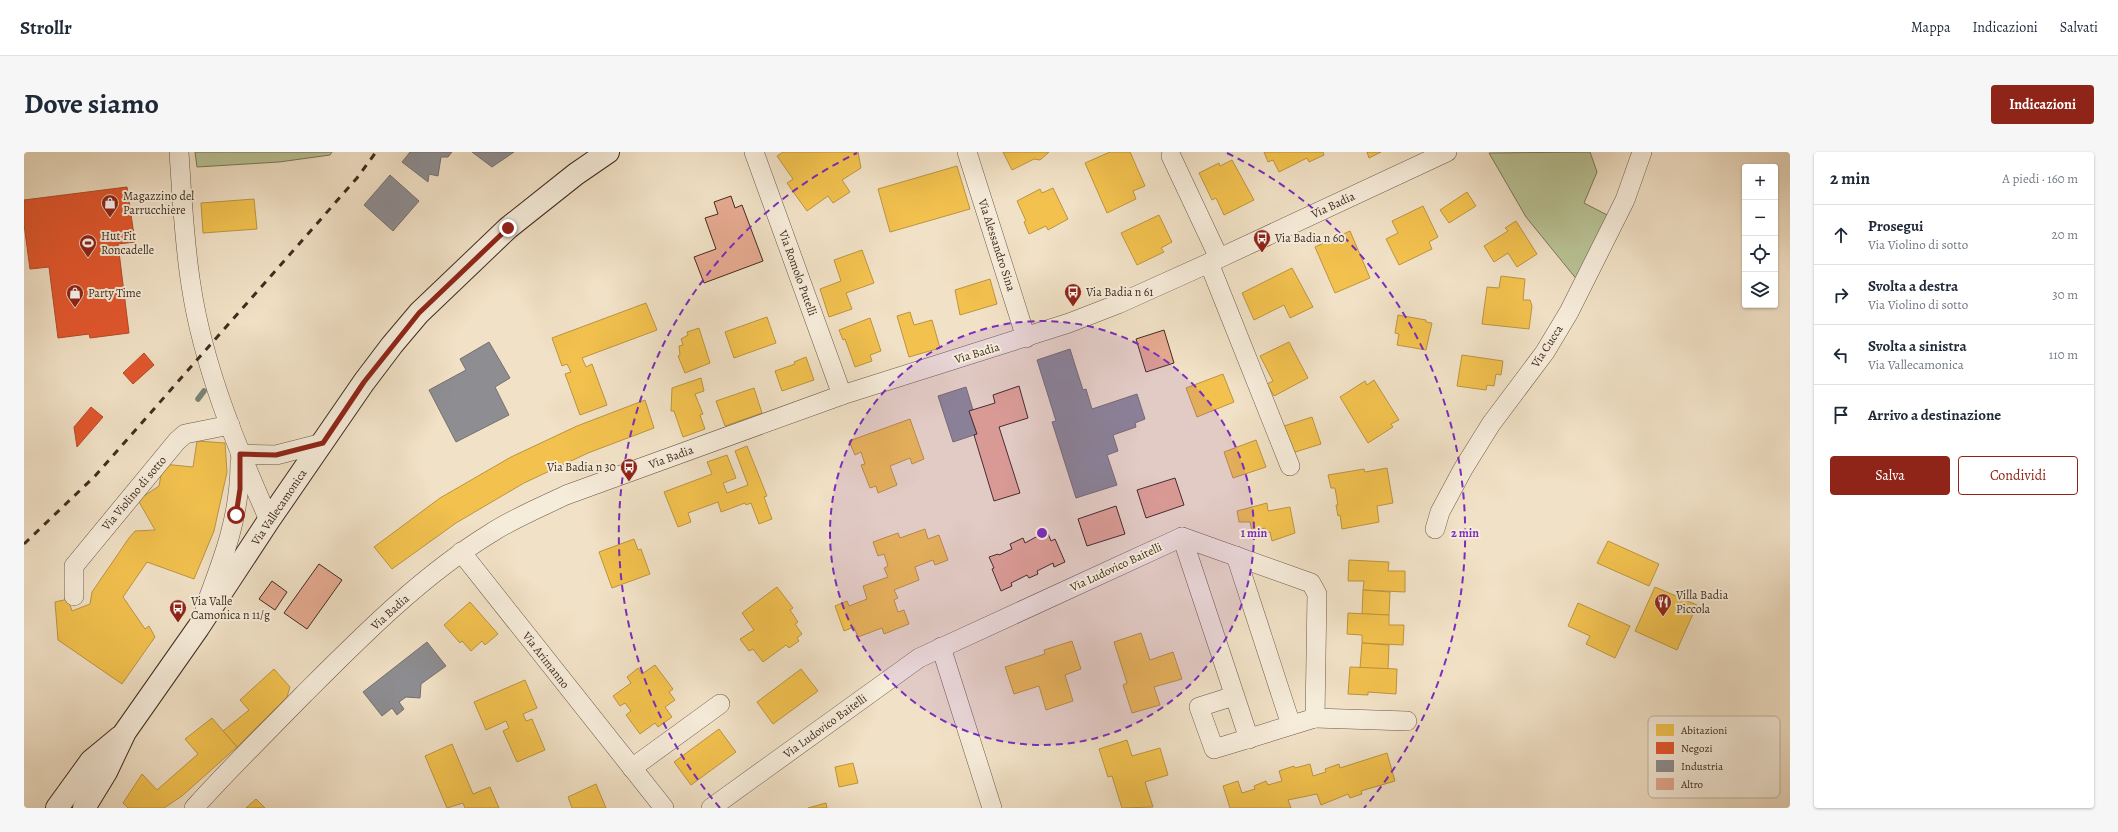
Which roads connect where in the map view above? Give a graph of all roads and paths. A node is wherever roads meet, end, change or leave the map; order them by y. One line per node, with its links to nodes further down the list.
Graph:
1 (179, 152): 11 (street)
2 (608, 152): 12 (main road, Via Vallecamonica)
3 (754, 152): 10 (street, Via Romolo Putelli)
4 (967, 152): 9 (street, Via Alessandro Sina)
5 (1642, 152): 16 (street, Via Cucca)
6 (1445, 153): 8 (street, Via Badia)
7 (1171, 156): 8 (street)
8 (1214, 261): 9 (street, Via Badia); 14 (street)
9 (1026, 338): 10 (street, Via Badia)
10 (842, 395): 18 (street, Via Badia)
11 (230, 425): 13 (street); 20 (street, Via Violino di sotto)
12 (323, 443): 13 (street); 15 (main road, Via Vallecamonica)
13 (240, 454): 15 (street); 21 (street)
14 (1290, 466)
15 (269, 520): 21 (main road, Via Vallecamonica)
16 (1434, 529)
17 (1182, 537): 19 (street); 22 (street, Via Ludovico Baitelli); 23 (street)
18 (462, 552): 30 (street, Via Arimanno); 31 (street, Via Badia)
19 (1236, 556): 25 (street); 27 (street)
20 (74, 596)
21 (198, 628): 28 (main road, Via Vallecamonica)
22 (941, 647): 37 (street, Via Ludovico Baitelli); 38 (street)
23 (1234, 696): 29 (street); 29 (street)
24 (720, 704): 30 (street)
25 (1315, 718): 26 (street); 27 (street)
26 (1407, 721)
27 (1291, 725): 29 (street)
28 (125, 732): 32 (main road, Via Vallecamonica); 33 (main road, Via Vallecamonica)
29 (1249, 739)
30 (632, 768): 36 (street, Via Arimanno)
31 (213, 786): 34 (street, Via Badia); 35 (street, Via Badia)
32 (60, 807)
33 (84, 808)
34 (180, 808)
35 (194, 808)
36 (664, 808)
37 (711, 808)
38 (992, 808)

